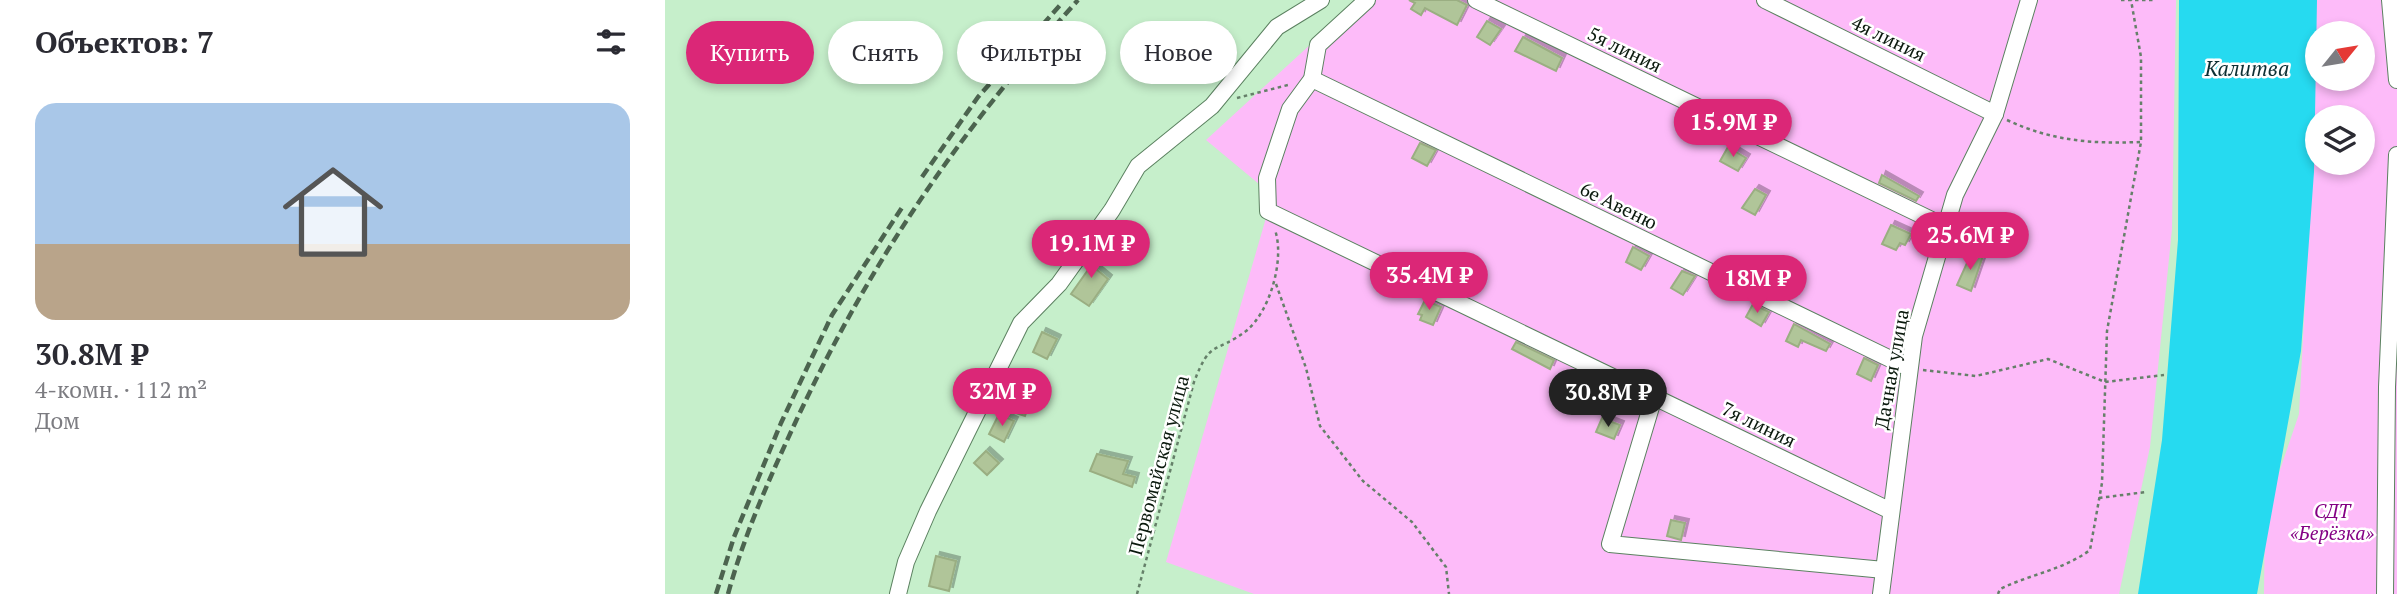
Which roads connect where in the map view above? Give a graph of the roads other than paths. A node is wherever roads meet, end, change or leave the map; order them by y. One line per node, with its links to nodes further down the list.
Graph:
1 (1321, 0): 17 (street)
2 (1367, 0): 7 (street)
3 (1476, 0): 12 (street, 5я линия)
4 (1765, 0): 9 (street, 4я линия)
5 (2029, 0): 9 (street, Дачная улица)
6 (2390, 0): 8 (street)
7 (1311, 79): 13 (street, 6е Авеню); 14 (street, 7я линия)
8 (2397, 80)
9 (1994, 114): 12 (street, Дачная улица)
10 (2397, 155): 11 (street)
11 (2395, 226): 19 (street)
12 (1946, 227): 13 (street, Дачная улица)
13 (1909, 368): 15 (street, Дачная улица)
14 (1654, 397): 15 (street, 7я линия); 16 (street)
15 (1891, 510): 16 (street, Дачная улица)
16 (1884, 570): 18 (street, Дачная улица)
17 (898, 594)
18 (1881, 594)
19 (2385, 594)

